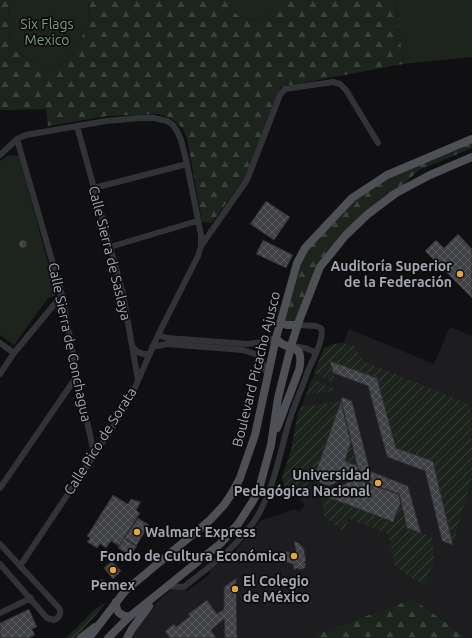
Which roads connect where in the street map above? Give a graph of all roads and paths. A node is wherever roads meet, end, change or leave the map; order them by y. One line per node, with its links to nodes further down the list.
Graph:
1 (77, 126): 2 (street); 7 (street); 8 (street, Calle Sierra de Saslaya)
2 (17, 139): 5 (street); 12 (street, Calle Sierra de Conchagua)
3 (472, 139): 13 (main road, Boulevard Picacho Ajusco)
4 (378, 143): 10 (street, Calle Pico de Sorata)
5 (0, 155)
6 (472, 157): 14 (main road, Boulevard Picacho Ajusco)
7 (187, 164): 8 (street); 9 (street)
8 (94, 188): 11 (street, Calle Sierra de Saslaya)
9 (197, 221): 10 (street); 11 (street)
10 (201, 246): 15 (street, Calle Pico de Sorata)
11 (110, 247): 18 (street, Calle Sierra de Saslaya)
12 (62, 295): 22 (street); 25 (street, Calle Sierra de Conchagua)
13 (280, 323): 14 (main road); 16 (main road, Boulevard Picacho Ajusco)
14 (297, 325): 19 (main road, Boulevard Picacho Ajusco); 21 (street)
15 (158, 335): 16 (street); 20 (street, Calle Pico de Sorata)
16 (276, 338): 19 (main road); 24 (main road, Boulevard Picacho Ajusco)
17 (0, 343): 22 (street)
18 (133, 346): 20 (street); 26 (street, Calle Sierra de Saslaya)
19 (291, 346): 21 (street); 27 (main road, Boulevard Picacho Ajusco); 27 (main road)
20 (151, 351): 24 (street); 26 (street, Calle Pico de Sorata)
21 (315, 352): 33 (street)
22 (14, 353): 23 (street)
23 (0, 374)
24 (267, 374): 35 (main road, Boulevard Picacho Ajusco)
25 (77, 376): 28 (street, Calle Sierra de Conchagua); 29 (street)
26 (138, 380): 28 (street, Calle Pico de Sorata)
27 (271, 445): 33 (main road, Boulevard Picacho Ajusco)
28 (94, 453): 32 (street, Calle Pico de Sorata)
29 (0, 488)
30 (0, 544): 32 (street)
31 (0, 564): 34 (street)
32 (20, 566): 34 (street)
33 (166, 588): 37 (main road, Boulevard Picacho Ajusco); 42 (main road)
34 (31, 598): 36 (street)
35 (116, 602): 37 (main road); 38 (main road, Boulevard Picacho Ajusco)
36 (0, 613)
37 (129, 617): 41 (main road, Boulevard Picacho Ajusco)
38 (99, 625): 39 (main road); 40 (main road, Boulevard Picacho Ajusco)
39 (81, 638)
40 (89, 638)
41 (108, 638)
42 (127, 638)

